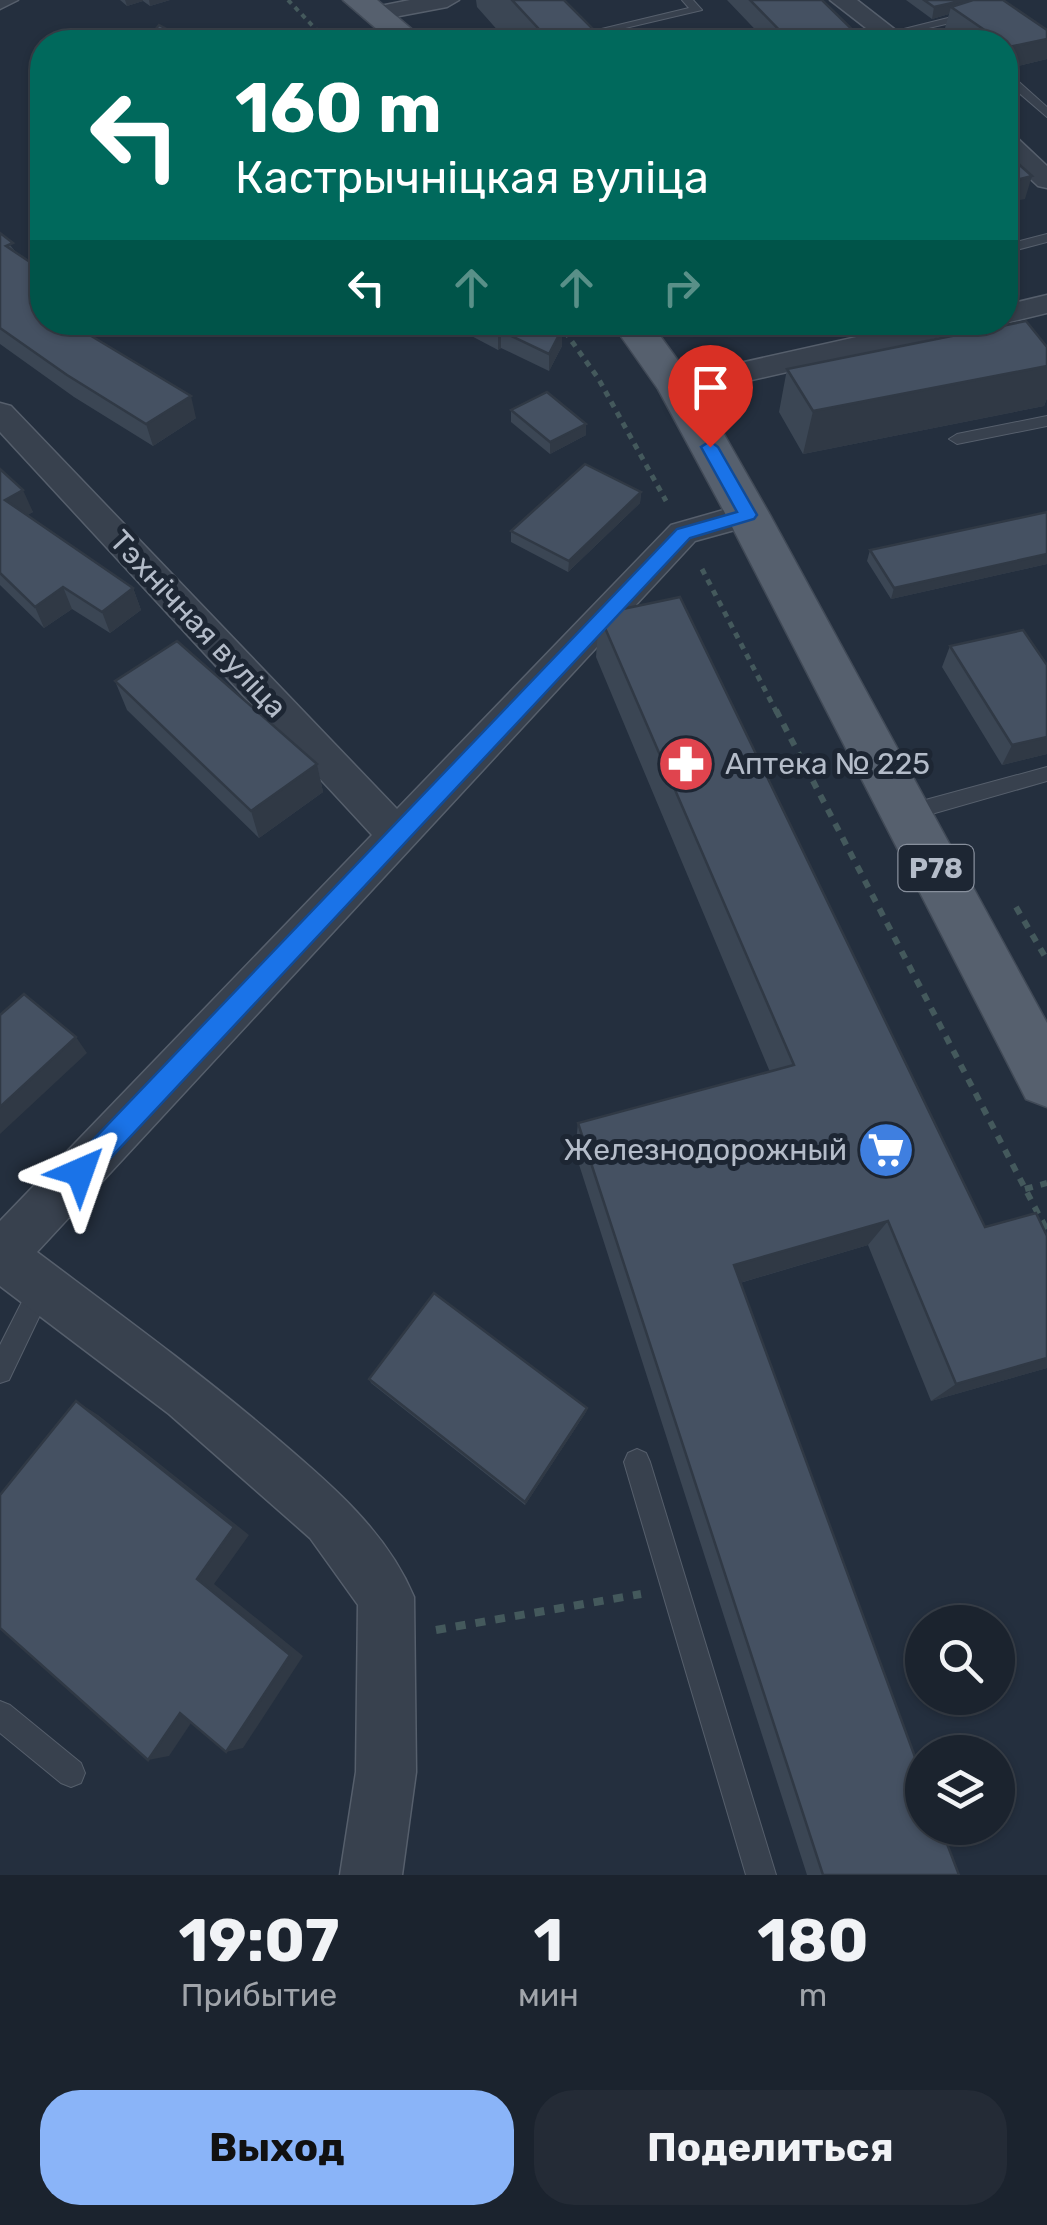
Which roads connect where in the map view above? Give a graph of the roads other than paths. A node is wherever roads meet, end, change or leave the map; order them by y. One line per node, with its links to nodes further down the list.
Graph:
1 (447, 0): 4 (street)
2 (687, 0): 7 (lane)
3 (842, 0): 8 (street)
4 (368, 7): 6 (main road)
5 (979, 14): 9 (lane)
6 (409, 30)
7 (605, 30)
8 (884, 30)
9 (923, 30)
10 (1018, 87): 11 (lane)
11 (1047, 113)
12 (1018, 153): 13 (street)
13 (1047, 180)
14 (1047, 238): 15 (lane)
15 (1018, 246)
16 (1047, 304): 17 (street)
17 (1018, 320)
18 (639, 335): 20 (main road, Р78)
19 (909, 335): 20 (street)
20 (677, 387): 24 (main road, Р78)
21 (0, 413): 27 (street, Тэхнічная вуліца)
22 (1047, 421): 23 (lane)
23 (957, 438)
24 (748, 515): 26 (main road, Р78); 27 (street)
25 (1047, 774): 26 (lane)
26 (907, 813): 28 (main road, Р78)
27 (396, 834): 29 (street)
28 (1047, 1080)
29 (14, 1266): 30 (lane); 34 (street)
30 (0, 1371)
31 (637, 1462): 35 (lane)
32 (0, 1715): 33 (lane)
33 (71, 1773)
34 (371, 1875)
35 (761, 1875)

